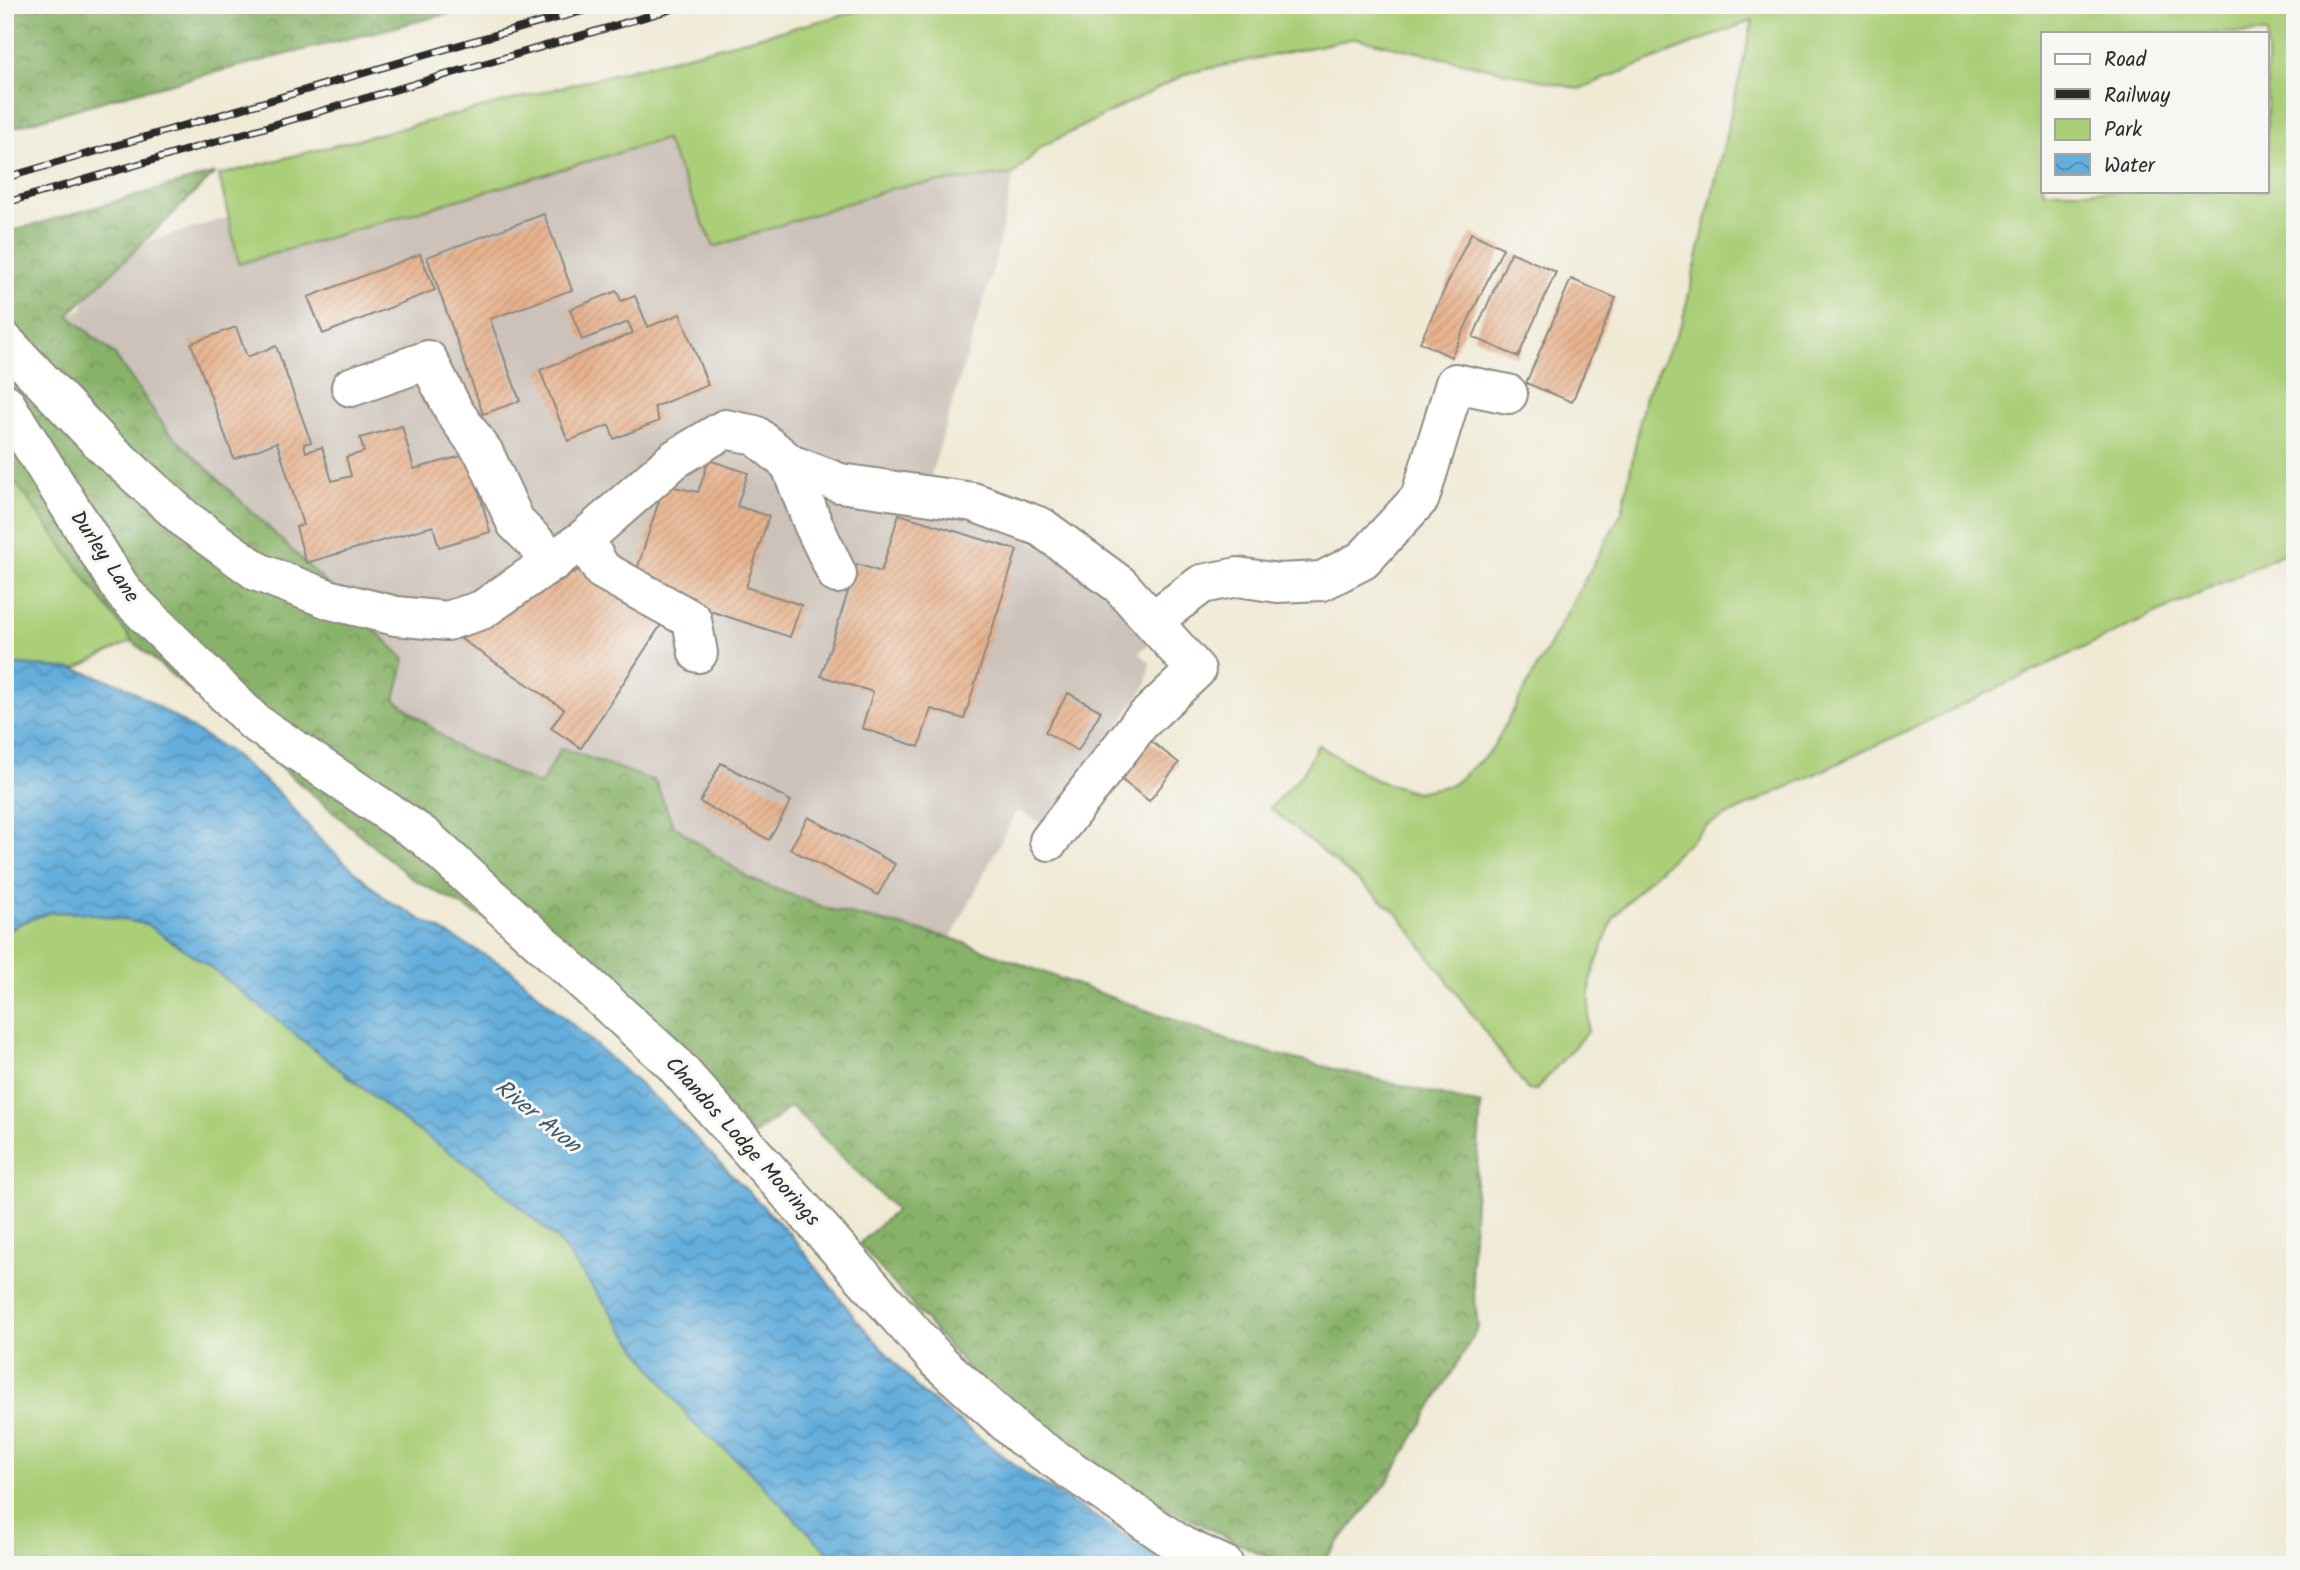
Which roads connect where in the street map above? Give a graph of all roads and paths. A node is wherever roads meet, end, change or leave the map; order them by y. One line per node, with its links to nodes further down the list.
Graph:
1 (5, 342): 7 (street)
2 (351, 387): 7 (street)
3 (1508, 394): 9 (street)
4 (5, 403): 11 (street, Durley Lane)
5 (790, 464): 6 (street); 8 (street); 9 (street)
6 (584, 539): 7 (street); 10 (street)
7 (554, 561)
8 (837, 574)
9 (1152, 621): 12 (street)
10 (698, 653)
11 (254, 722): 13 (street, Chandos Lodge Moorings)
12 (1049, 841)
13 (1224, 1565)

